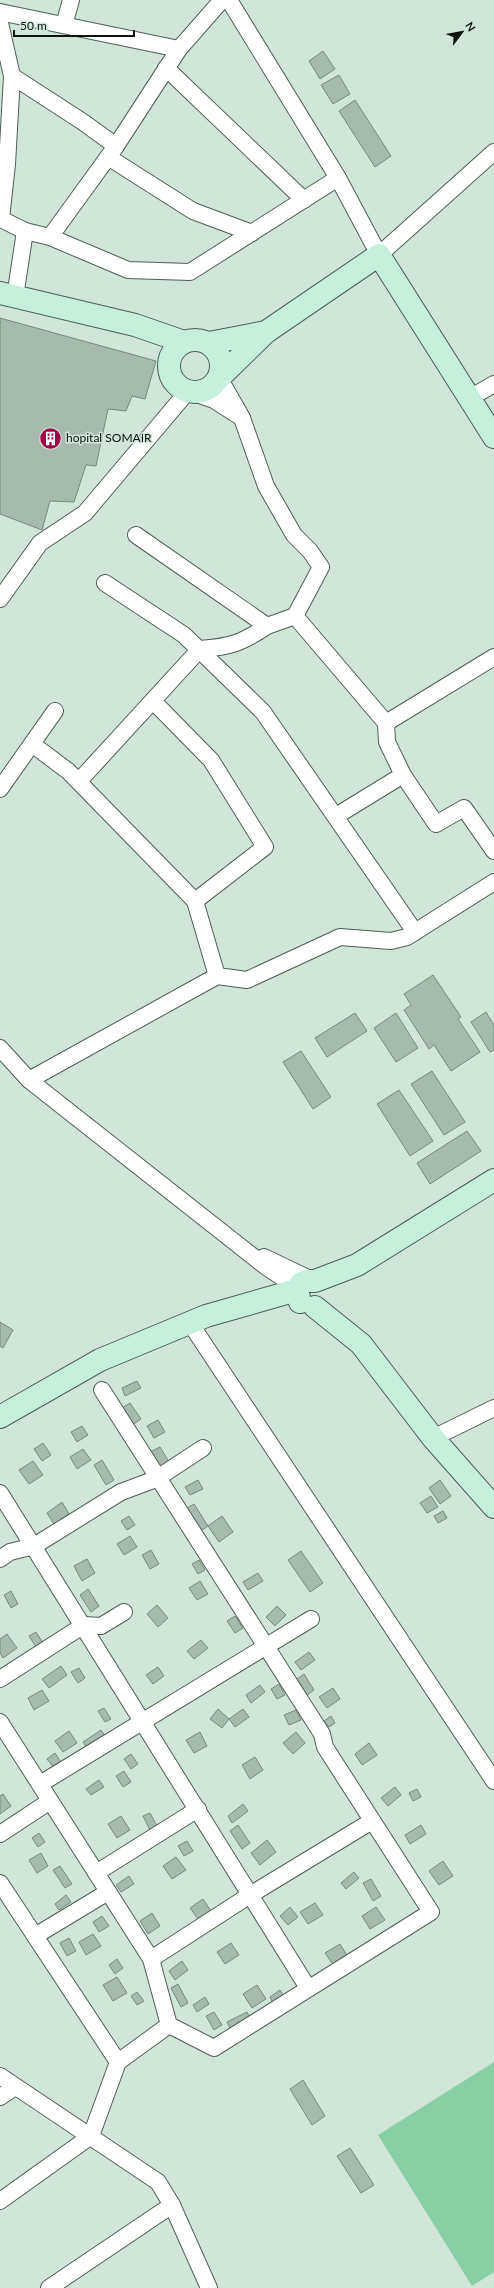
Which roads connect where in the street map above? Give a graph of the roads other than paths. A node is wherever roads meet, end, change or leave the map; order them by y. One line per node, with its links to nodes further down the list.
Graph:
1 (71, 0): 6 (street)
2 (222, 0): 7 (street)
3 (229, 0): 12 (street)
4 (0, 12): 6 (street)
5 (0, 22): 9 (street)
6 (64, 25): 7 (street)
7 (179, 49): 8 (street)
8 (166, 68): 10 (street); 13 (street)
9 (12, 76): 10 (street); 14 (street)
10 (112, 152): 16 (street); 17 (street)
11 (494, 152): 18 (street)
12 (338, 178): 13 (street); 18 (street)
13 (304, 200): 16 (street)
14 (0, 219): 15 (street)
15 (25, 231): 17 (street); 19 (street)
16 (252, 233): 17 (street)
17 (50, 237)
18 (379, 255): 21 (street); 28 (street)
19 (7, 295): 20 (street)
20 (112, 320): 22 (street); 24 (street)
21 (266, 332): 23 (street); 25 (street)
22 (184, 342): 23 (street); 24 (street)
23 (209, 343): 25 (street)
24 (170, 361): 27 (street)
25 (218, 379): 27 (street); 29 (street)
26 (494, 384): 28 (street)
27 (188, 391): 29 (street); 33 (street)
28 (470, 398): 30 (street)
29 (242, 418): 34 (street)
30 (494, 437)
31 (136, 535): 35 (street)
32 (105, 583): 36 (street)
33 (0, 599)
34 (295, 616): 35 (street); 40 (street)
35 (267, 626): 36 (street)
36 (200, 649): 38 (street); 45 (street)
37 (494, 657): 40 (street)
38 (153, 701): 43 (street); 48 (street)
39 (55, 711): 41 (street)
40 (386, 723): 42 (street)
41 (32, 744): 43 (street); 44 (street)
42 (402, 775): 45 (street); 46 (street)
43 (78, 781): 48 (street)
44 (0, 789)
45 (336, 816): 49 (street)
46 (494, 851)
47 (494, 882): 49 (street)
48 (195, 901): 50 (street)
49 (415, 932): 50 (street)
50 (217, 976): 52 (street)
51 (0, 1048): 52 (street)
52 (30, 1080): 54 (street)
53 (494, 1180): 54 (street)
54 (311, 1293): 55 (street); 59 (street)
55 (198, 1320): 58 (street); 73 (street)
56 (102, 1390): 61 (street)
57 (494, 1408): 59 (street)
58 (0, 1417)
59 (433, 1438): 63 (street)
60 (203, 1448): 61 (street)
61 (156, 1478): 64 (street); 69 (street)
62 (0, 1492): 64 (street)
63 (494, 1508)
64 (34, 1546): 65 (street); 68 (street)
65 (0, 1559)
66 (124, 1612): 68 (street)
67 (311, 1619): 69 (street)
68 (84, 1625): 70 (street); 71 (street)
69 (265, 1646): 71 (street); 77 (street)
70 (0, 1679)
71 (144, 1721): 74 (street); 76 (street)
72 (0, 1722): 74 (street)
73 (494, 1781)
74 (40, 1784): 75 (street)
75 (50, 1801): 78 (street); 79 (street)
76 (198, 1809): 79 (street); 82 (street)
77 (372, 1821): 82 (street); 85 (street)
78 (0, 1834)
79 (96, 1873): 81 (street)
80 (0, 1883): 83 (street)
81 (108, 1892): 83 (street); 84 (street)
82 (250, 1895): 84 (street); 85 (street)
83 (35, 1936): 87 (street)
84 (151, 1959): 86 (street)
85 (308, 1988): 86 (street)
86 (169, 2025): 87 (street)
87 (118, 2062): 91 (street)
88 (0, 2076): 89 (street)
89 (15, 2087): 90 (street); 91 (street)
90 (0, 2097)
91 (91, 2136): 92 (street); 93 (street)
92 (0, 2201)
93 (172, 2205): 94 (street); 95 (street)
94 (49, 2288)
95 (209, 2288)

